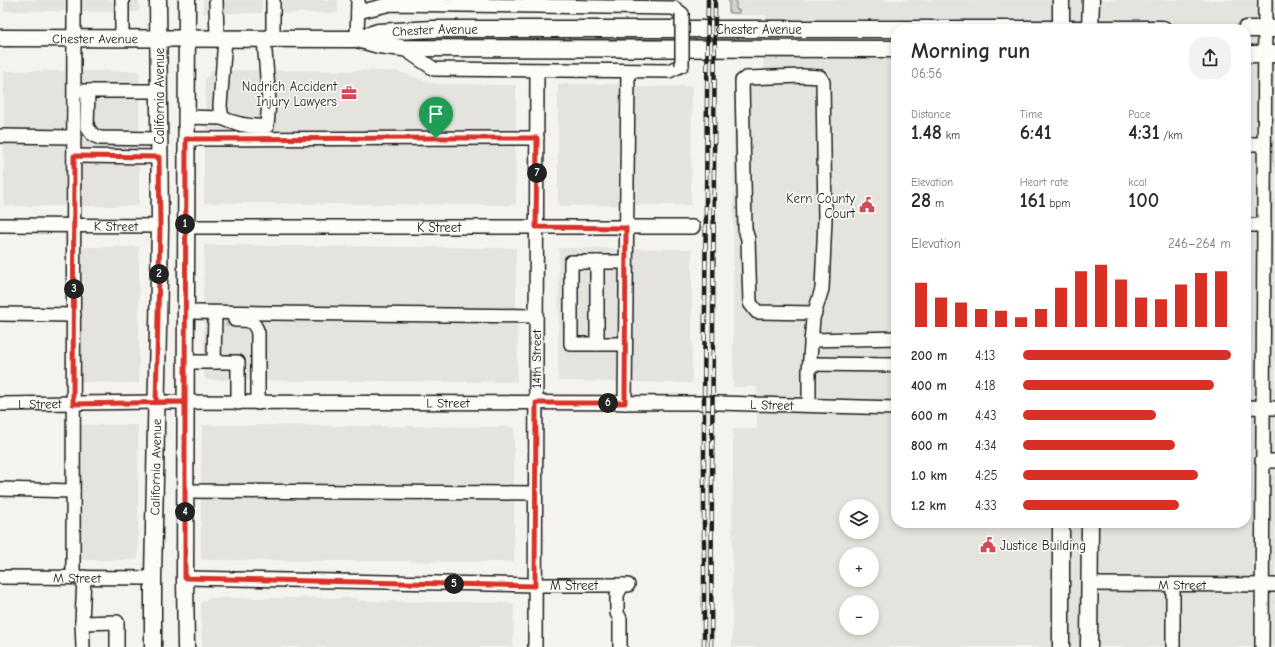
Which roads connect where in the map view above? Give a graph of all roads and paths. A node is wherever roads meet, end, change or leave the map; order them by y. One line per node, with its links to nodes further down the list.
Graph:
1 (74, 0): 19 (street)
2 (122, 0): 20 (street)
3 (158, 0): 21 (main road, California Avenue)
4 (187, 0): 22 (main road, California Avenue)
5 (216, 0): 23 (street)
6 (274, 0): 24 (street)
7 (1061, 0): 13 (main road)
8 (1091, 0): 14 (main road)
9 (1265, 0): 17 (street)
10 (451, 3): 11 (street); 12 (street)
11 (539, 3): 31 (street, bridge)
12 (358, 6): 25 (street)
13 (1061, 24)
14 (1090, 24)
15 (891, 29): 25 (main road, Chester Avenue)
16 (1251, 29): 17 (main road)
17 (1270, 29): 29 (street)
18 (0, 38): 19 (main road, Chester Avenue)
19 (74, 38): 20 (main road, Chester Avenue); 32 (street)
20 (122, 38): 21 (main road, Chester Avenue)
21 (158, 38): 22 (main road, Chester Avenue); 34 (main road, California Avenue)
22 (186, 38): 23 (main road, Chester Avenue); 35 (main road, California Avenue)
23 (221, 39): 24 (main road, Chester Avenue); 36 (street)
24 (269, 39): 25 (main road, Chester Avenue); 37 (street)
25 (357, 39): 26 (main road, Chester Avenue)
26 (403, 48): 27 (main road, Chester Avenue); 30 (street)
27 (891, 49)
28 (1251, 54): 29 (main road)
29 (1270, 54): 45 (street)
30 (538, 70): 31 (street); 40 (street, 14th Street)
31 (628, 71): 55 (street)
32 (74, 91): 33 (street); 39 (street)
33 (88, 91): 34 (street); 41 (street)
34 (158, 91): 41 (main road, California Avenue)
35 (186, 117): 36 (street); 42 (main road, California Avenue)
36 (222, 118): 37 (street)
37 (235, 123): 43 (street)
38 (0, 136): 39 (street)
39 (74, 137): 46 (street)
40 (537, 138): 43 (street); 53 (street, 14th Street)
41 (159, 139): 47 (main road, California Avenue)
42 (186, 139): 43 (street); 52 (main road, California Avenue)
43 (235, 139)
44 (1251, 144): 45 (street)
45 (1264, 144): 56 (street)
46 (74, 156): 47 (street); 49 (street)
47 (159, 157): 50 (main road, California Avenue)
48 (0, 226): 49 (street, K Street)
49 (74, 226): 50 (street, K Street); 62 (street)
50 (160, 226): 75 (main road, California Avenue)
51 (1251, 226): 56 (street)
52 (185, 227): 53 (street, K Street); 59 (main road, California Avenue)
53 (536, 227): 55 (street, K Street); 63 (street, 14th Street)
54 (693, 227): 55 (street, K Street)
55 (626, 228): 58 (street)
56 (1267, 231): 86 (street)
57 (597, 262): 58 (street); 67 (street); 67 (street)
58 (626, 262): 68 (street)
59 (186, 312): 64 (street); 69 (main road, California Avenue)
60 (815, 313): 60 (street); 66 (street)
61 (0, 314): 62 (street)
62 (74, 315): 82 (street)
63 (536, 316): 64 (street); 79 (street, 14th Street)
64 (221, 318): 70 (street); 73 (street)
65 (891, 338): 66 (street)
66 (812, 340): 71 (street)
67 (597, 344): 68 (street)
68 (625, 344): 80 (street)
69 (186, 362): 70 (street); 76 (main road, California Avenue)
70 (214, 362): 74 (street)
71 (810, 364): 72 (street); 83 (street)
72 (891, 364)
73 (258, 365): 74 (street); 78 (street)
74 (238, 380): 77 (street)
75 (156, 402): 76 (street, L Street); 82 (street, L Street); 98 (main road, California Avenue)
76 (185, 402): 77 (street, L Street); 92 (main road, California Avenue)
77 (238, 403): 78 (street, L Street)
78 (258, 403): 79 (street, L Street)
79 (536, 403): 80 (street, L Street); 93 (street, 14th Street)
80 (625, 403): 83 (street, L Street)
81 (0, 404): 82 (street, L Street)
82 (73, 404): 91 (street)
83 (809, 405): 84 (street, L Street)
84 (891, 408)
85 (1251, 408): 86 (street)
86 (1269, 408): 87 (street)
87 (1269, 461): 88 (street)
88 (1262, 485): 89 (street); 104 (street)
89 (1275, 488)
90 (0, 489): 91 (street)
91 (73, 491): 97 (street)
92 (185, 491): 93 (street); 99 (main road, California Avenue)
93 (535, 493): 103 (street, 14th Street)
94 (1061, 528): 112 (main road)
95 (1090, 528): 100 (main road)
96 (0, 577): 97 (street, M Street)
97 (79, 577): 98 (street, M Street); 105 (street)
98 (153, 578): 108 (main road, California Avenue)
99 (185, 578): 103 (street, M Street); 109 (main road, California Avenue)
100 (1089, 584): 101 (street, M Street); 113 (main road)
101 (1173, 585): 104 (street, M Street); 114 (street)
102 (1275, 585): 104 (street, M Street)
103 (535, 586): 110 (street, 14th Street); 111 (street, M Street)
104 (1262, 586): 115 (street)
105 (82, 623): 106 (street); 107 (street)
106 (83, 647)
107 (117, 647)
108 (153, 647)
109 (186, 647)
110 (535, 647)
111 (620, 647)
112 (1060, 647)
113 (1089, 647)
114 (1173, 647)
115 (1262, 647)

